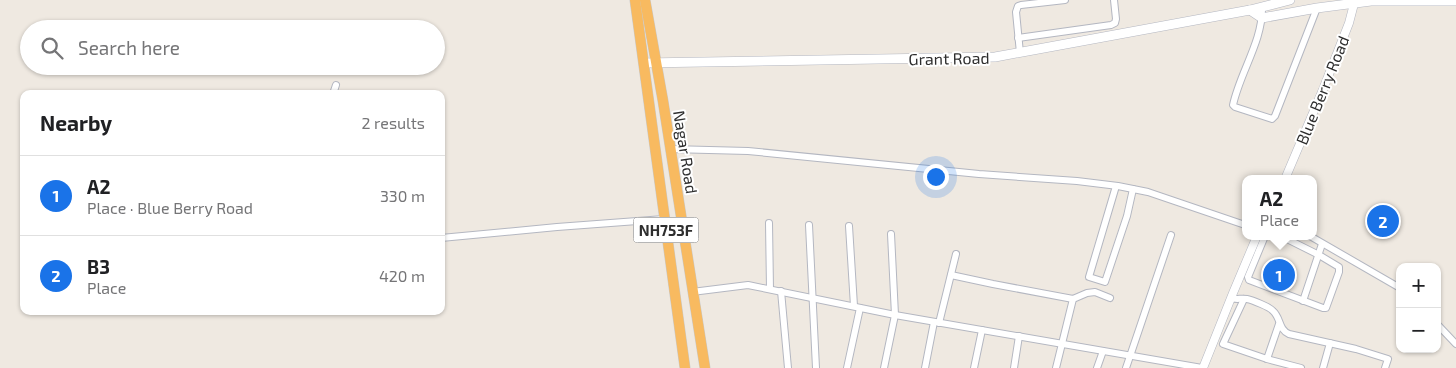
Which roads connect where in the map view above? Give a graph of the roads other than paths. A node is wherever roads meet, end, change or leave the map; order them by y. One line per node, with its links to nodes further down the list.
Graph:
1 (635, 0): 15 (highway, Nagar Road / NH753F)
2 (645, 0): 14 (highway, Nagar Road / NH753F)
3 (1065, 0): 12 (street)
4 (1114, 0): 12 (street)
5 (1290, 0): 8 (main road, Grant Road)
6 (1355, 1): 7 (main road); 9 (main road); 19 (street, Blue Berry Road)
7 (1456, 1)
8 (1262, 7): 10 (main road, Grant Road); 11 (street)
9 (1317, 8): 11 (main road); 11 (street)
10 (1250, 10): 11 (main road); 13 (main road, Grant Road)
11 (1262, 18)
12 (1018, 38): 13 (street)
13 (1020, 53): 14 (main road, Grant Road)
14 (656, 62): 15 (main road, Grant Road); 18 (highway, Nagar Road / NH753F)
15 (644, 63): 22 (highway, Nagar Road / NH753F)
16 (336, 85): 17 (street)
17 (335, 90)
18 (670, 149): 20 (street); 41 (highway, Nagar Road / NH753F)
19 (1287, 175)
20 (1116, 186): 21 (street); 21 (street)
21 (1133, 189): 24 (street)
22 (664, 219): 29 (street); 61 (highway, Nagar Road / NH753F)
23 (768, 224): 39 (street)
24 (1242, 224)
25 (809, 225): 43 (street)
26 (848, 226): 48 (street)
27 (891, 234): 49 (street)
28 (1171, 235): 59 (street)
29 (445, 238)
30 (1255, 240): 42 (street)
31 (1264, 240): 47 (street)
32 (1288, 240): 36 (street)
33 (1316, 240): 34 (street)
34 (1322, 244): 36 (street); 38 (street)
35 (956, 254): 37 (street)
36 (1318, 255): 47 (street); 47 (street)
37 (951, 275): 45 (street); 50 (street)
38 (1396, 286)
39 (770, 289): 40 (street); 41 (street)
40 (781, 291): 43 (street); 63 (street)
41 (692, 292): 62 (highway, Nagar Road / NH753F)
42 (1232, 295): 46 (street); 73 (street)
43 (812, 298): 48 (street); 64 (street)
44 (1110, 298): 45 (street)
45 (1073, 299): 56 (street)
46 (1244, 299): 51 (street); 60 (street)
47 (1303, 301)
48 (857, 307): 49 (street); 65 (street)
49 (895, 315): 50 (street); 66 (street)
50 (936, 322): 53 (street); 67 (street)
51 (1279, 324): 55 (street); 60 (street)
52 (1441, 328): 57 (street)
53 (982, 330): 54 (street); 68 (street)
54 (1019, 336): 56 (street); 69 (street)
55 (1330, 343): 75 (street); 76 (street)
56 (1062, 344): 58 (street); 70 (street)
57 (1456, 344)
58 (1103, 351): 59 (street); 71 (street)
59 (1131, 356): 72 (street); 73 (street)
60 (1267, 359): 74 (street)
61 (685, 368)
62 (705, 368)
63 (788, 368)
64 (816, 368)
65 (847, 368)
66 (884, 368)
67 (925, 368)
68 (974, 368)
69 (1014, 368)
70 (1056, 368)
71 (1097, 368)
72 (1126, 368)
73 (1202, 368)
74 (1301, 368)
75 (1323, 368)
76 (1385, 368)

